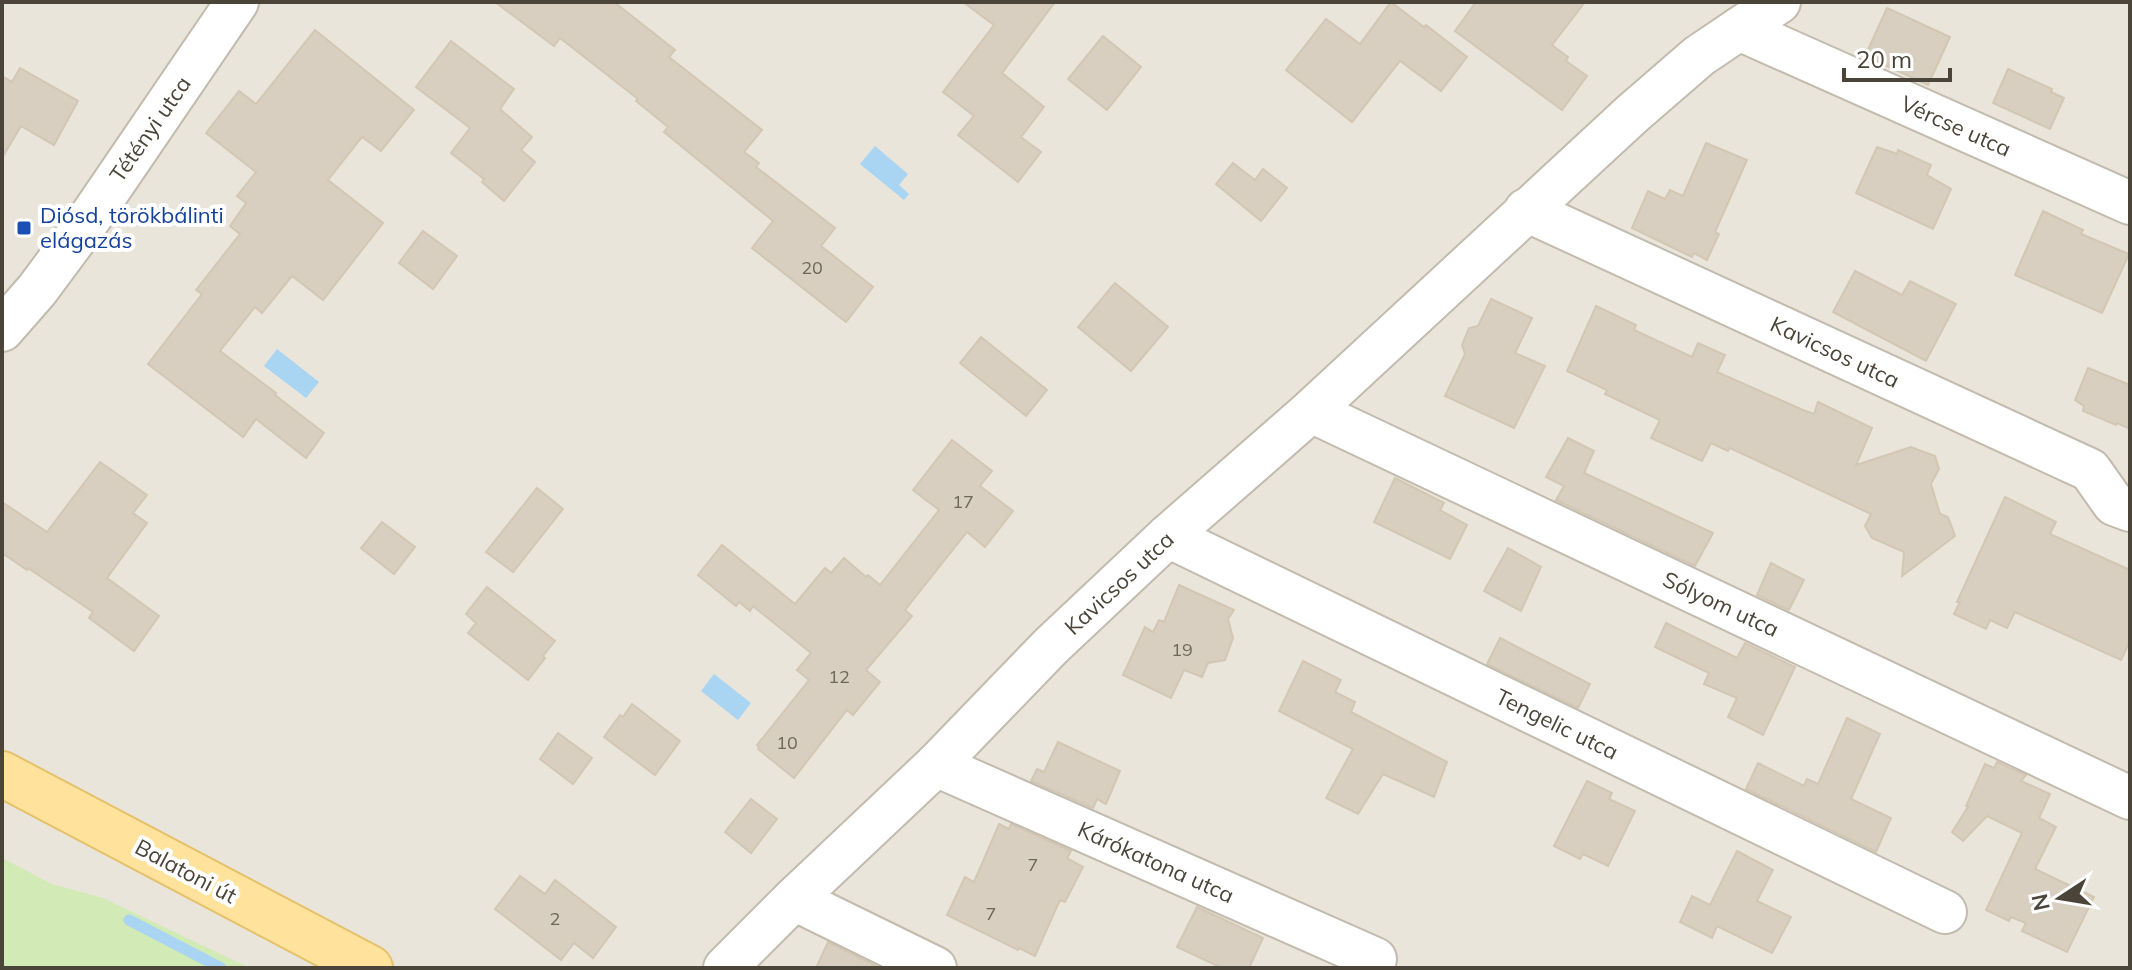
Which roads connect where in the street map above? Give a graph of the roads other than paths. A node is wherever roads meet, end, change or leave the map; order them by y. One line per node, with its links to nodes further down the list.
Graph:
1 (237, 2): 6 (street, Tétényi utca)
2 (1779, 2): 3 (street, Kavicsos utca)
3 (1739, 29): 4 (street, Vércse utca); 5 (street, Kavicsos utca)
4 (2130, 203)
5 (1526, 210): 7 (street, Kavicsos utca); 8 (street, Kavicsos utca)
6 (2, 330)
7 (1311, 411): 9 (street, Kavicsos utca); 12 (street, Sólyom utca)
8 (2130, 510)
9 (1168, 536): 10 (street, Kavicsos utca); 14 (street, Tengelic utca)
10 (936, 765): 13 (street, Kavicsos utca); 15 (street, Kárókatona utca)
11 (2, 774): 16 (main road, Balatoni út)
12 (2130, 798)
13 (794, 899): 17 (street, Kavicsos utca); 18 (street)
14 (1945, 912)
15 (1375, 959)
16 (370, 968)
17 (725, 968)
18 (935, 968)

